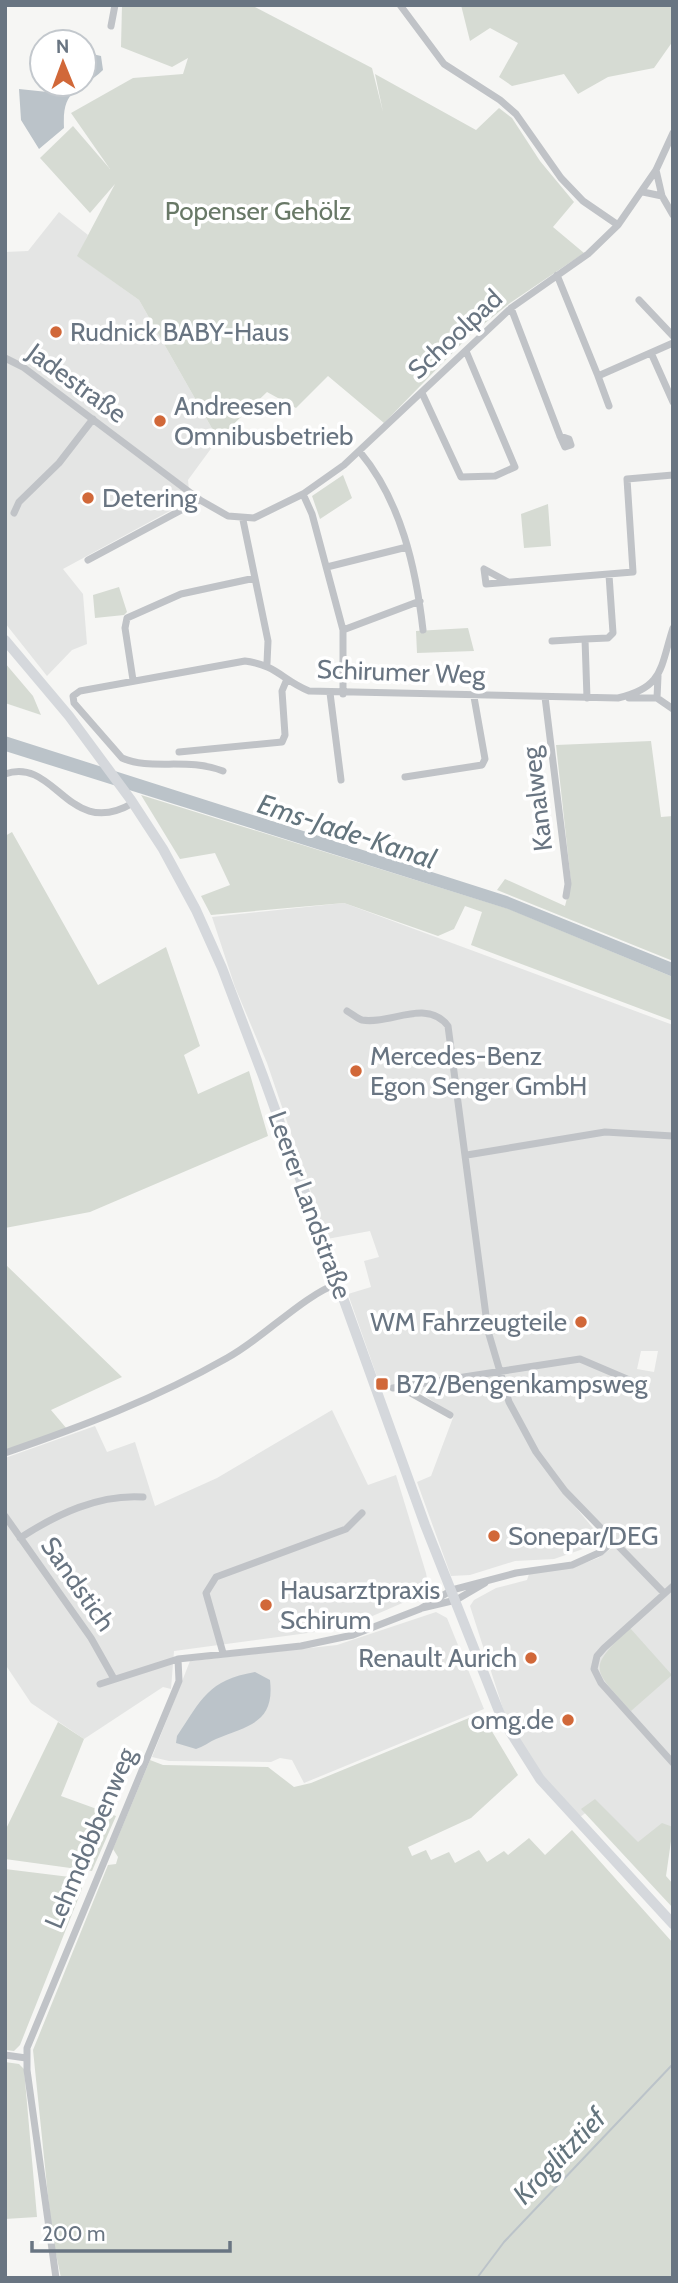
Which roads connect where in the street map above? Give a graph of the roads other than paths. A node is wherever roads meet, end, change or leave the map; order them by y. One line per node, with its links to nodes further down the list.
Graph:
1 (115, 5): 3 (street)
2 (400, 5): 9 (street)
3 (111, 26)
4 (673, 134): 5 (street, Schoolpad)
5 (656, 170): 6 (street, Schoolpad); 7 (street)
6 (643, 192): 7 (street); 9 (street, Schoolpad)
7 (662, 196): 8 (street)
8 (673, 215)
9 (618, 225): 10 (street, Schoolpad)
10 (557, 275): 12 (street, Schoolpad); 18 (street)
11 (639, 300): 13 (street)
12 (511, 308): 15 (street, Schoolpad); 23 (street)
13 (673, 336)
14 (673, 343): 16 (street)
15 (466, 351): 19 (street, Schoolpad); 19 (street)
16 (652, 355): 18 (street); 20 (street)
17 (5, 358): 22 (street, Jadestraße)
18 (598, 376): 21 (street)
19 (422, 393): 24 (street, Schoolpad)
20 (673, 402)
21 (609, 406)
22 (93, 419): 27 (street, Jadestraße); 28 (street)
23 (560, 436)
24 (360, 452): 26 (street, Schoolpad); 30 (street)
25 (673, 475): 33 (street)
26 (303, 494): 29 (street, Schoolpad); 32 (street)
27 (200, 500): 29 (street, Jadestraße); 31 (street)
28 (14, 513)
29 (243, 520): 34 (street)
30 (407, 547): 32 (street); 36 (street)
31 (88, 560)
32 (327, 567): 38 (street)
33 (609, 575): 35 (street); 40 (street)
34 (255, 578): 43 (street); 46 (street)
35 (508, 582)
36 (420, 601): 38 (street); 39 (street)
37 (673, 628): 44 (street)
38 (343, 630): 48 (street)
39 (423, 630)
40 (585, 639): 42 (street); 51 (street)
41 (5, 640): 60 (main road, Leerer Landstraße)
42 (552, 641)
43 (267, 663): 45 (street, Schirumer Weg); 46 (street)
44 (658, 675): 52 (street, Schirumer Weg); 53 (street)
45 (287, 679): 47 (street, Schirumer Weg); 55 (street)
46 (134, 680): 56 (street)
47 (330, 693): 48 (street, Schirumer Weg); 59 (street)
48 (343, 694): 49 (street, Schirumer Weg)
49 (474, 697): 50 (street, Schirumer Weg); 58 (street)
50 (545, 697): 51 (street, Schirumer Weg); 61 (street, Kanalweg)
51 (587, 698): 52 (street, Schirumer Weg)
52 (618, 698): 53 (street)
53 (657, 698): 54 (street)
54 (673, 709)
55 (179, 752)
56 (223, 771)
57 (5, 774): 60 (street)
58 (405, 777)
59 (341, 780)
60 (132, 802): 65 (main road, Leerer Landstraße)
61 (566, 896)
62 (347, 1012): 64 (street)
63 (673, 1136): 64 (street)
64 (467, 1155): 66 (street)
65 (339, 1283): 71 (street); 79 (main road, Leerer Landstraße)
66 (498, 1372): 67 (street); 68 (street); 76 (street)
67 (634, 1382)
68 (407, 1386): 69 (street); 70 (street)
69 (393, 1388)
70 (450, 1415)
71 (5, 1453)
72 (143, 1497): 75 (street)
73 (362, 1513): 80 (street)
74 (5, 1516): 75 (street, Sandstich)
75 (20, 1538): 82 (street, Sandstich)
76 (612, 1542): 78 (street); 79 (street)
77 (673, 1586): 78 (street)
78 (664, 1593): 84 (street)
79 (454, 1595): 80 (street); 85 (main road, Leerer Landstraße)
80 (223, 1653): 81 (street)
81 (178, 1659): 82 (street); 87 (street, Lehmdobbenweg)
82 (113, 1677): 83 (street)
83 (100, 1684)
84 (673, 1763)
85 (673, 1924)
86 (5, 2056): 87 (street)
87 (26, 2058): 88 (street, Lehmdobbenweg)
88 (56, 2278)

